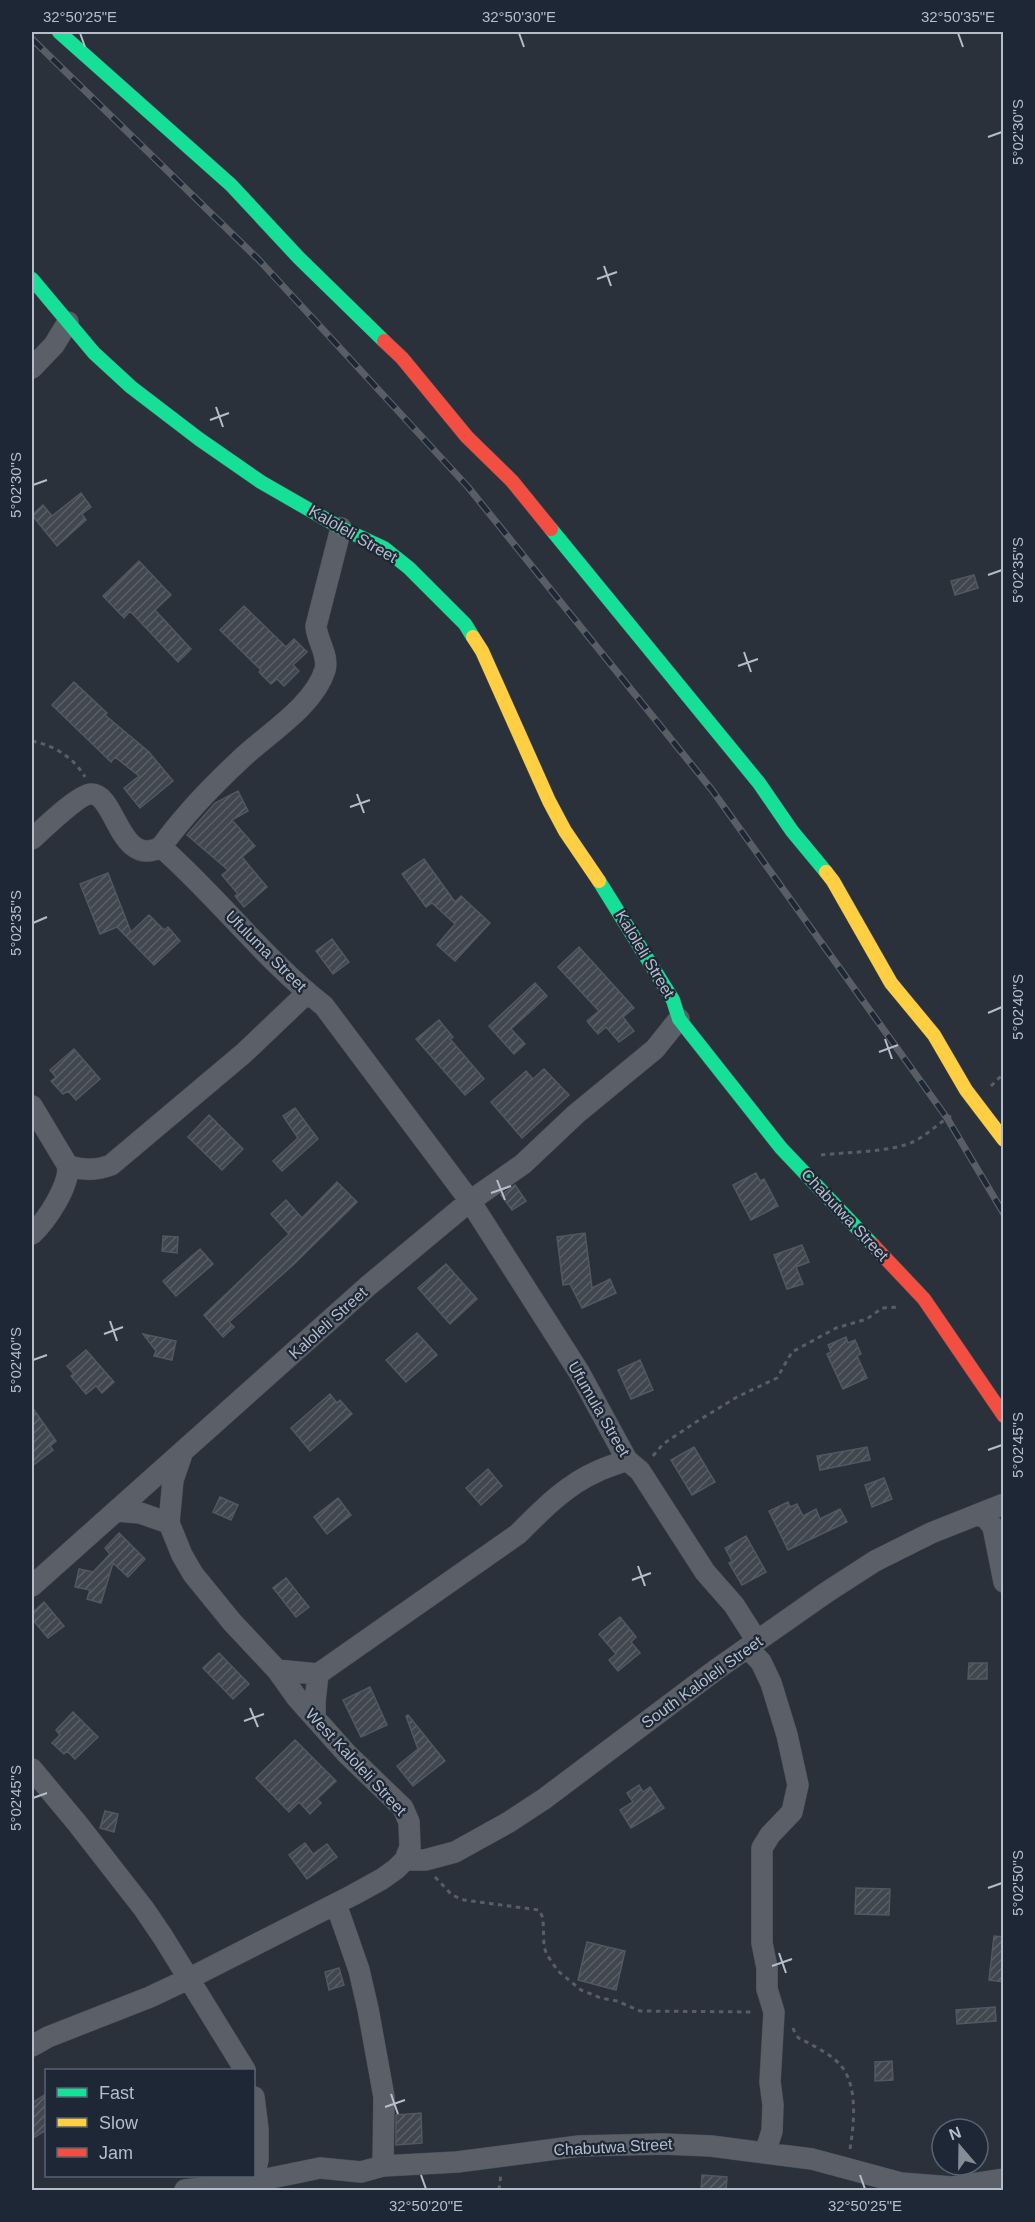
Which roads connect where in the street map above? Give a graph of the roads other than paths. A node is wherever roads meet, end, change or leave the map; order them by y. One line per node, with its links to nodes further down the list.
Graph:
1 (59, 32): 11 (street)
2 (32, 279): 3 (street, Kaloleli Street)
3 (68, 322): 4 (street); 5 (street, Kaloleli Street)
4 (32, 368)
5 (341, 528): 7 (street); 9 (street, Kaloleli Street)
6 (32, 839): 7 (street)
7 (161, 847): 8 (street, Ufuluma Street)
8 (308, 993): 12 (street); 13 (street, Ufuluma Street)
9 (679, 1019): 13 (street, Kaloleli Street); 15 (street, Chabutwa Street)
10 (32, 1106): 12 (street)
11 (1004, 1140)
12 (68, 1166): 14 (street)
13 (470, 1201): 16 (street, Kaloleli Street); 17 (street, Ufumula Street)
14 (32, 1234)
15 (1004, 1416)
16 (182, 1453): 19 (street, Kaloleli Street); 21 (street)
17 (634, 1465): 24 (street, Ufumula Street); 26 (street)
18 (1004, 1504): 20 (street, South Kaloleli Street)
19 (117, 1511): 21 (street); 23 (street, Kaloleli Street)
20 (982, 1514): 22 (street); 24 (street, South Kaloleli Street)
21 (169, 1523): 25 (street, West Kaloleli Street)
22 (1004, 1582)
23 (32, 1586)
24 (752, 1644): 29 (street, South Kaloleli Street); 35 (street, Ufumula Street)
25 (277, 1670): 26 (street); 27 (street, West Kaloleli Street)
26 (318, 1674): 27 (street)
27 (315, 1717): 29 (street, West Kaloleli Street)
28 (32, 1769): 31 (street)
29 (415, 1860): 30 (street)
30 (336, 1904): 31 (street); 36 (street)
31 (188, 1979): 32 (street); 33 (street)
32 (32, 2046)
33 (244, 2069)
34 (255, 2105): 37 (street)
35 (765, 2153): 36 (street, Chabutwa Street); 40 (street, Chabutwa Street)
36 (383, 2166): 39 (street, Chabutwa Street)
37 (255, 2171)
38 (1004, 2179): 40 (street, Chabutwa Street)
39 (251, 2186): 41 (street, Chabutwa Street)
40 (952, 2189)
41 (185, 2190)

